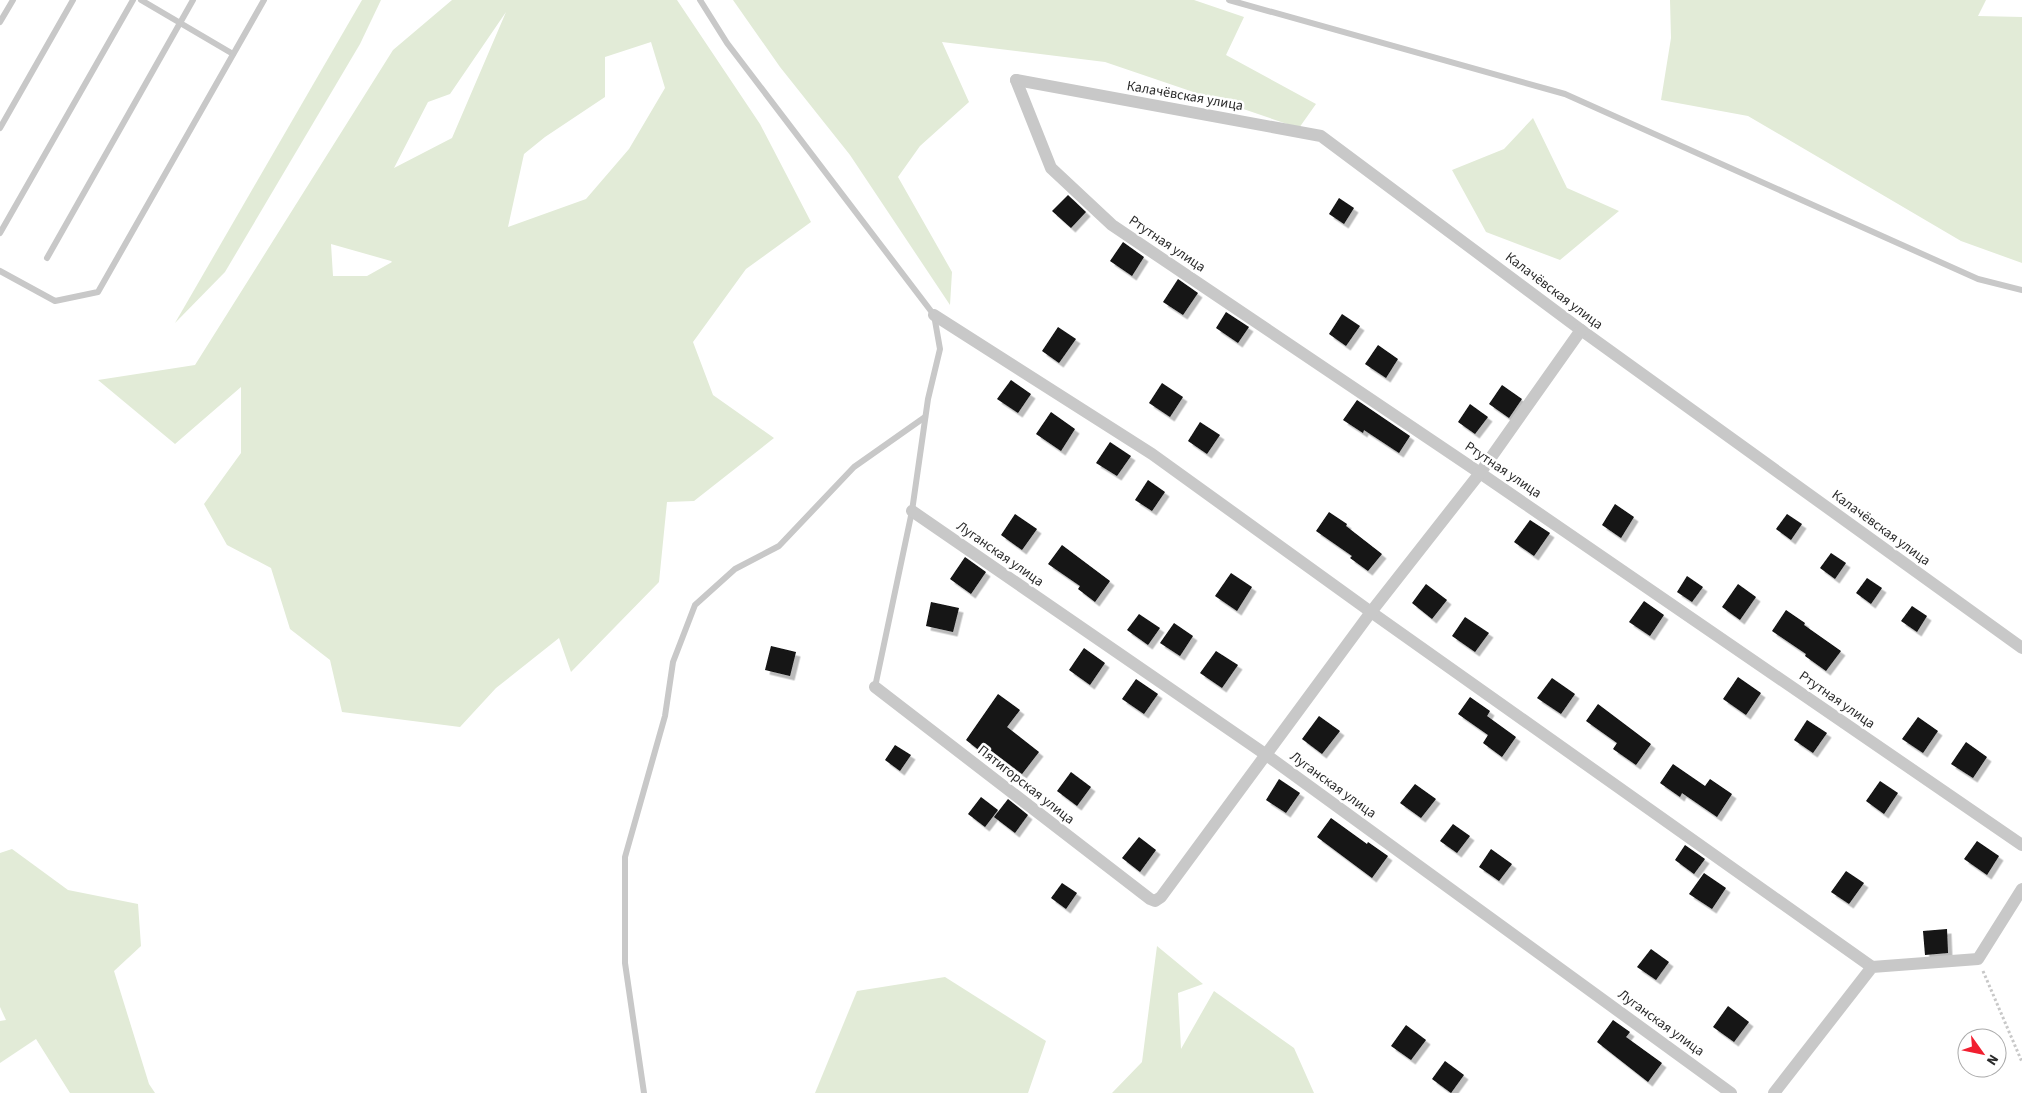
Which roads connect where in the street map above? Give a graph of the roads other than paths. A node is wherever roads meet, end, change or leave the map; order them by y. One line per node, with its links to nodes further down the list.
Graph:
1 (13, 0): 9 (lane)
2 (73, 0): 13 (lane)
3 (133, 0): 14 (lane)
4 (141, 0): 10 (lane)
5 (193, 0): 10 (lane)
6 (264, 0): 11 (lane)
7 (700, 0): 18 (lane)
8 (1229, 0): 17 (lane)
9 (0, 22)
10 (181, 22): 11 (lane); 15 (lane)
11 (233, 54): 16 (lane)
12 (1016, 80): 19 (street, Калачёвская улица); 21 (street, Ртутная улица)
13 (0, 128)
14 (0, 233)
15 (46, 258)
16 (0, 271)
17 (2022, 290)
18 (934, 316): 20 (lane); 23 (street)
19 (1581, 330): 21 (street); 24 (street, Калачёвская улица)
20 (925, 417): 22 (lane); 30 (lane)
21 (1480, 472): 23 (street); 27 (street, Ртутная улица)
22 (912, 511): 25 (lane); 26 (street, Луганская улица)
23 (1371, 612): 26 (street); 29 (street)
24 (2022, 648)
25 (875, 687): 26 (street, Пятигорская улица)
26 (1265, 754): 31 (street, Луганская улица)
27 (2022, 845)
28 (2022, 889): 29 (street)
29 (1872, 967): 32 (street)
30 (644, 1093)
31 (1731, 1093)
32 (1774, 1093)

